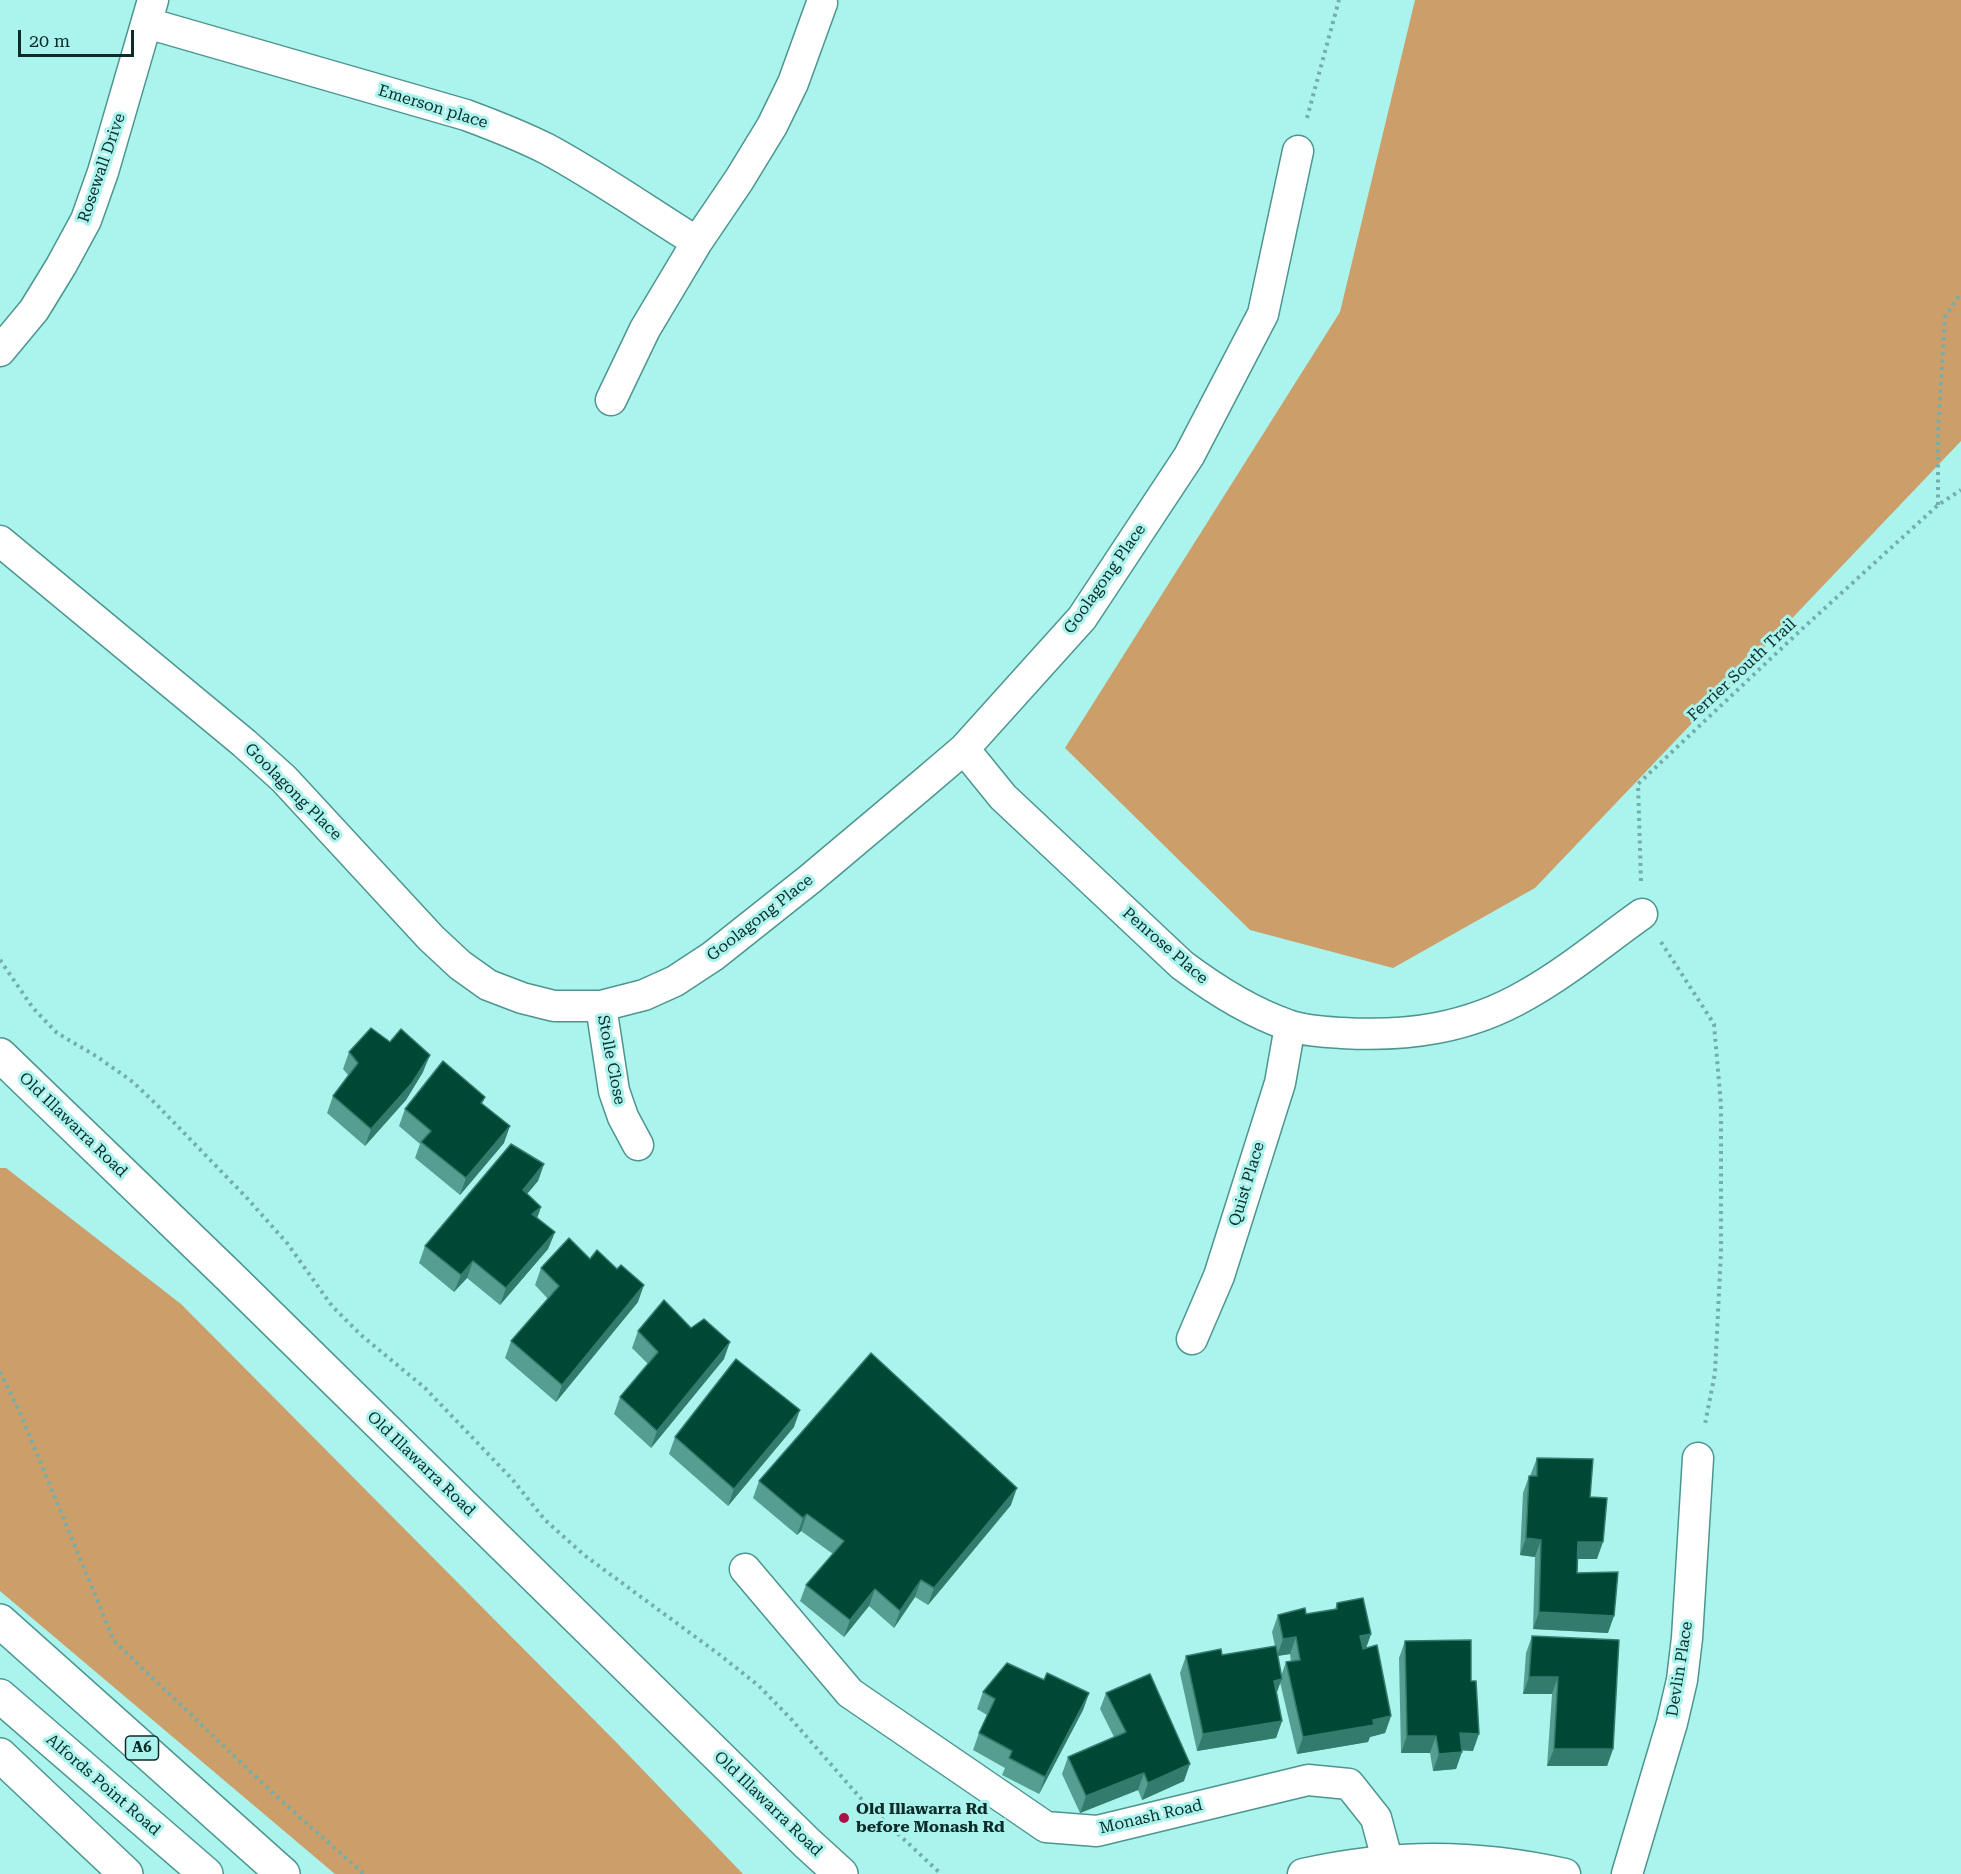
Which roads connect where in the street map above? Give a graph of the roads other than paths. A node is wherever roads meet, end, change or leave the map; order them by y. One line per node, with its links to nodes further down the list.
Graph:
1 (822, 3): 4 (street)
2 (150, 11): 4 (street, Emerson place); 5 (street, Rosewall Drive)
3 (1298, 151): 8 (street, Goolagong Place)
4 (697, 242): 6 (street)
5 (0, 351)
6 (611, 400)
7 (0, 541): 10 (street, Goolagong Place)
8 (964, 749): 10 (street, Goolagong Place); 11 (street, Penrose Place)
9 (1642, 914): 11 (street, Penrose Place)
10 (600, 1006): 13 (street, Stolle Close)
11 (1290, 1026): 14 (street, Quist Place)
12 (0, 1055): 24 (main road, Old Illawarra Road)
13 (638, 1145)
14 (1192, 1339)
15 (1698, 1458): 27 (street, Devlin Place)
16 (745, 1569): 20 (street, Monash Road)
17 (0, 1621): 23 (main road, A6)
18 (0, 1696): 22 (main road, Alfords Point Road)
19 (0, 1755): 21 (main road)
20 (1387, 1859): 25 (street); 26 (street)
21 (126, 1874)
22 (206, 1874)
23 (283, 1874)
24 (841, 1874)
25 (1303, 1874)
26 (1565, 1874)
27 (1627, 1874)

